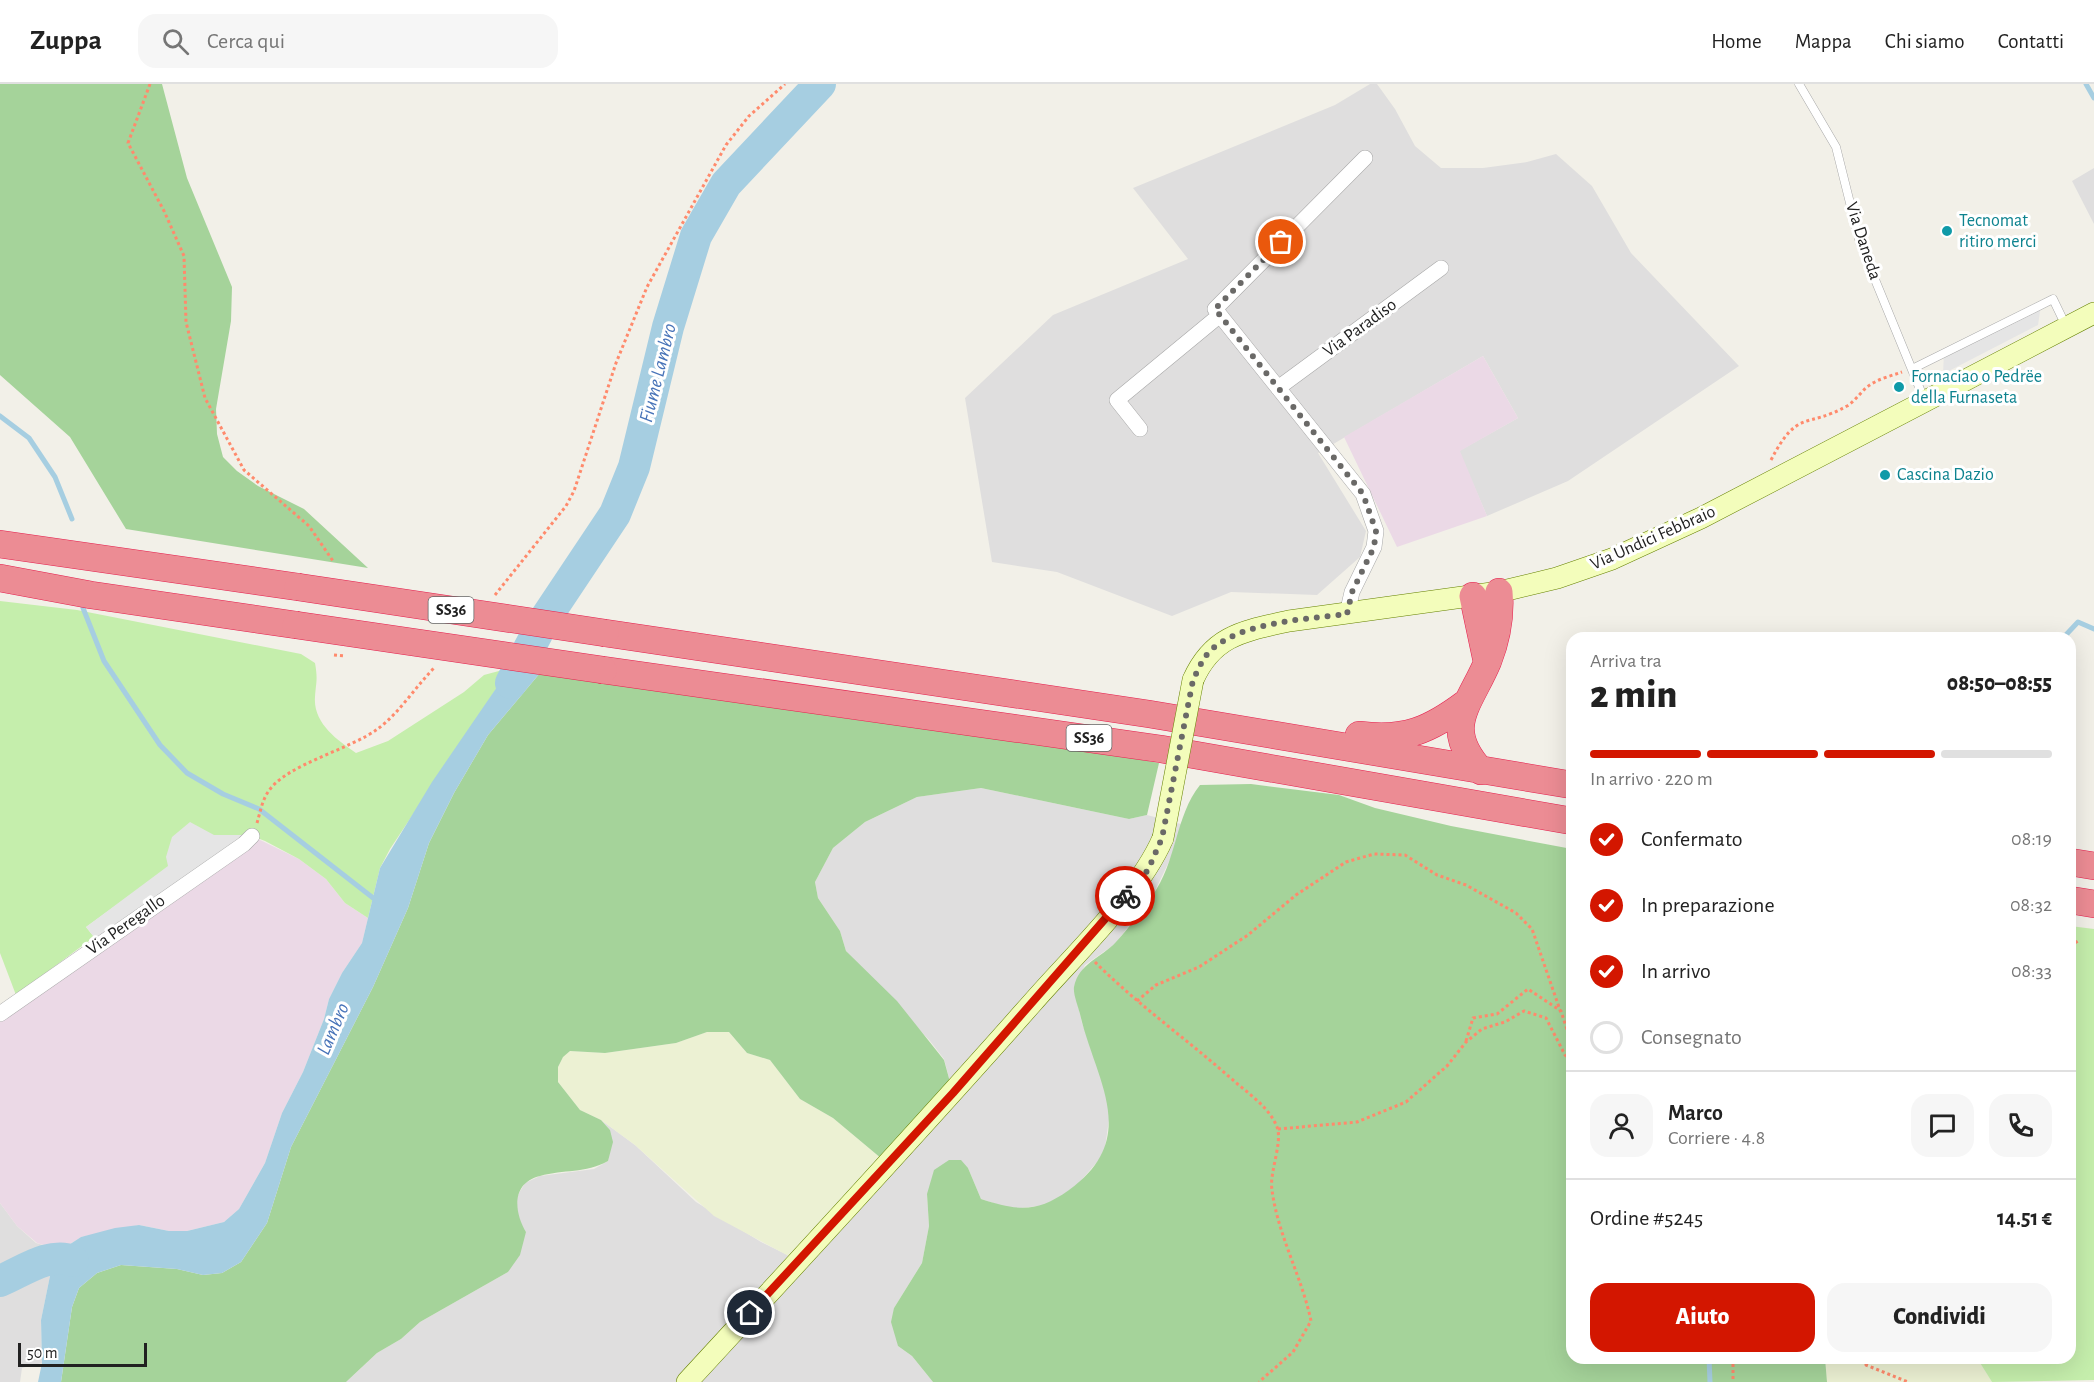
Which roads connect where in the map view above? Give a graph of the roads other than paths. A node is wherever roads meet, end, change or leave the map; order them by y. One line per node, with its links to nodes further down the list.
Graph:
1 (1799, 84): 7 (lane, Via Daneda)
2 (1365, 158): 5 (street)
3 (1441, 268): 8 (street, Via Paradiso)
4 (2094, 313): 6 (street, Via Undici Febbraio)
5 (1220, 315): 8 (street); 10 (street)
6 (2067, 327): 7 (lane); 9 (street, Via Undici Febbraio)
7 (1912, 369): 9 (lane, Via Daneda)
8 (1278, 388): 14 (street)
9 (1925, 400): 13 (street, Via Undici Febbraio)
10 (1140, 429)
11 (0, 544): 16 (highway, SS36, bridge)
12 (0, 578): 19 (highway, SS36, bridge)
13 (1486, 594): 14 (street, Via Undici Febbraio); 15 (highway)
14 (1347, 614): 26 (street, Via Undici Febbraio, bridge)
15 (1466, 703): 16 (highway); 17 (highway)
16 (1149, 714): 17 (highway, SS36)
17 (1481, 771): 18 (highway, SS36)
18 (1566, 784)
19 (1566, 820)
20 (254, 830): 25 (street, Via Peregallo)
21 (2076, 863): 22 (highway)
22 (2094, 866)
23 (2076, 901): 24 (highway)
24 (2094, 904)
25 (0, 1014)
26 (687, 1382)

